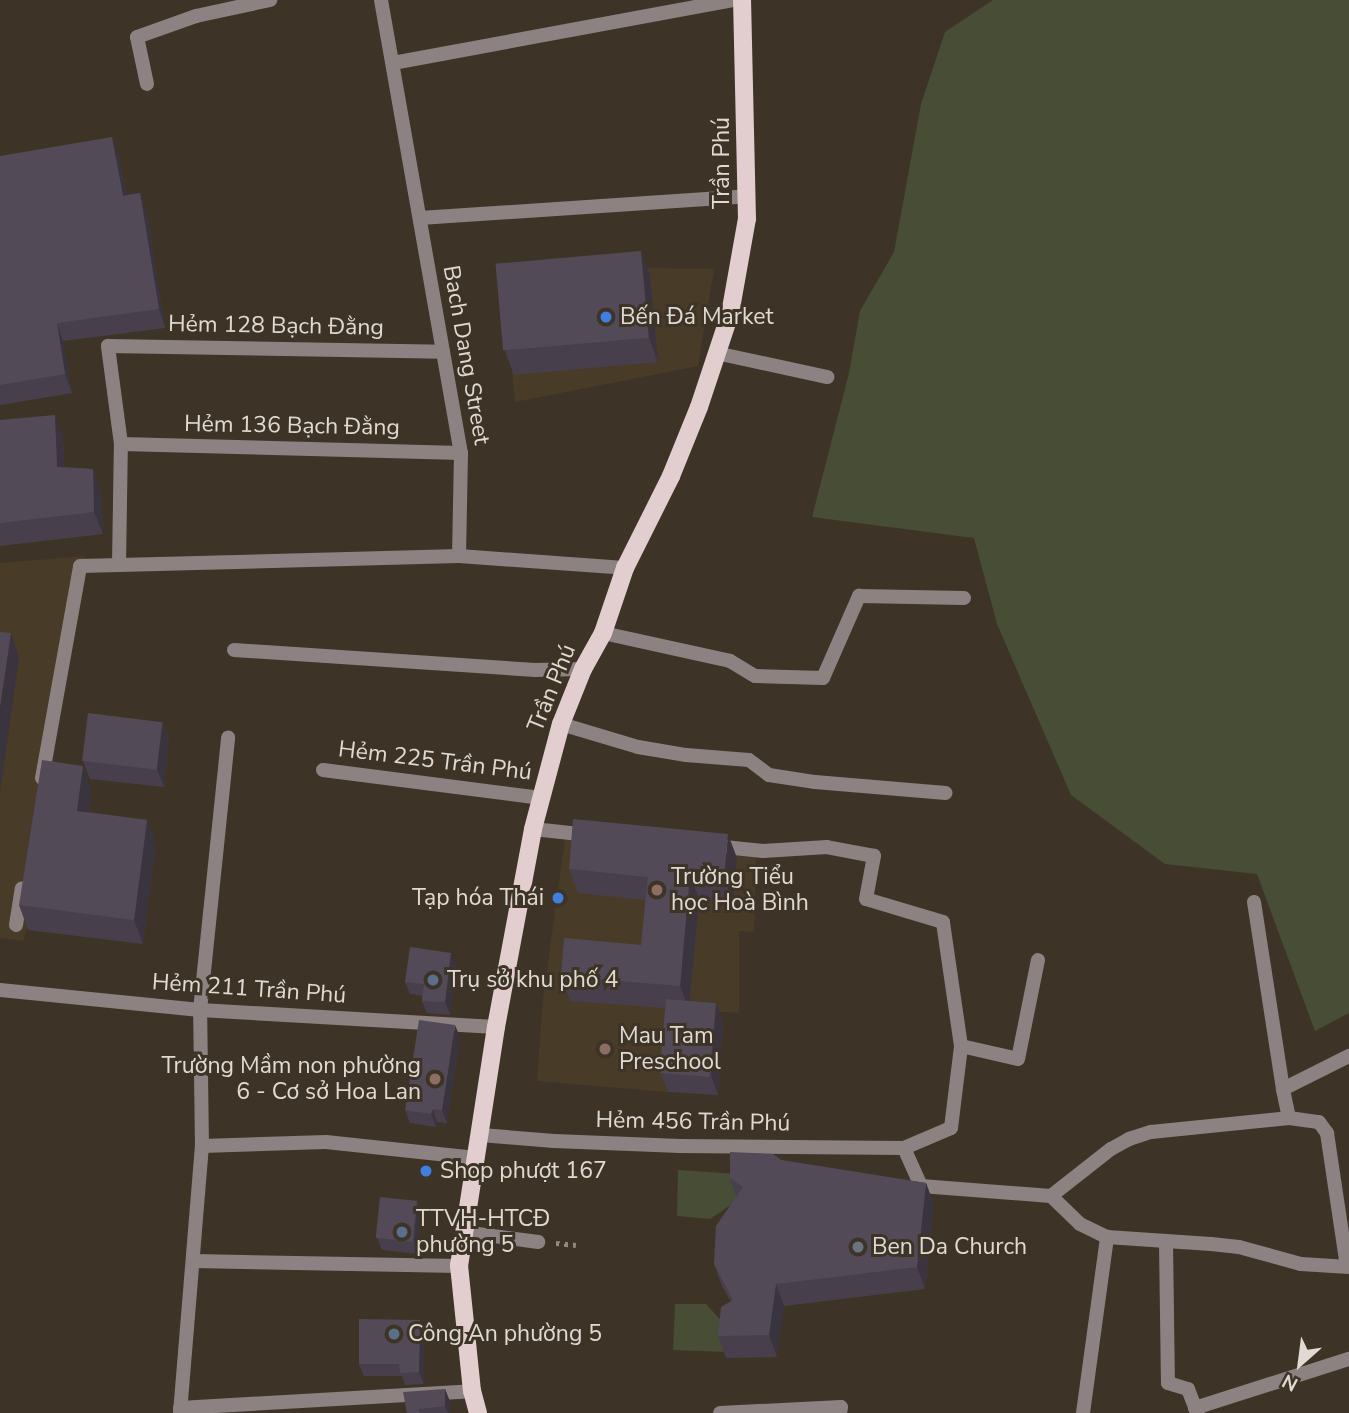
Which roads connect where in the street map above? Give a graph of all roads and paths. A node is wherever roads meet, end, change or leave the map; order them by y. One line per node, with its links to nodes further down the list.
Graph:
1 (270, 0): 6 (street)
2 (381, 0): 5 (street, Bach Dang Street)
3 (734, 0): 5 (street)
4 (742, 0): 7 (main road, Trần Phú)
5 (393, 63): 8 (street, Bach Dang Street)
6 (146, 84)
7 (747, 196): 8 (street); 10 (main road, Trần Phú)
8 (420, 218): 9 (street, Bach Dang Street)
9 (443, 352): 12 (street, Hẻm 128 Bạch Đằng); 13 (street, Bach Dang Street)
10 (716, 353): 11 (street); 16 (main road, Trần Phú)
11 (827, 377)
12 (121, 444): 13 (street, Hẻm 136 Bạch Đằng); 15 (street)
13 (461, 453): 14 (street, Bach Dang Street)
14 (459, 556): 15 (street); 16 (street)
15 (118, 565): 24 (street)
16 (625, 568): 18 (main road, Trần Phú)
17 (964, 598): 18 (street)
18 (603, 633): 20 (main road, Trần Phú)
19 (234, 650): 20 (street)
20 (583, 670): 21 (main road, Trần Phú)
21 (561, 724): 25 (street); 26 (main road, Trần Phú)
22 (228, 737): 35 (street)
23 (323, 770): 26 (street, Hẻm 225 Trần Phú)
24 (39, 792)
25 (946, 793)
26 (541, 798): 27 (main road, Trần Phú)
27 (533, 830): 28 (street); 36 (main road, Trần Phú)
28 (600, 836)
29 (695, 845): 37 (street)
30 (25, 871): 32 (street)
31 (1254, 902): 39 (street)
32 (16, 925)
33 (1038, 960): 37 (street)
34 (0, 990): 35 (street, Hẻm 211 Trần Phú)
35 (200, 1010): 36 (street, Hẻm 211 Trần Phú); 42 (street)
36 (496, 1027): 41 (main road, Trần Phú)
37 (961, 1046): 43 (street)
38 (1349, 1056): 39 (street)
39 (1283, 1088): 40 (street)
40 (1289, 1118): 45 (street); 52 (street)
41 (481, 1135): 43 (street, Hẻm 456 Trần Phú); 44 (main road, Trần Phú)
42 (201, 1146): 44 (street); 50 (street)
43 (904, 1148): 45 (street)
44 (476, 1158): 46 (main road, Trần Phú)
45 (1051, 1196): 47 (street)
46 (463, 1232): 48 (street); 51 (main road, Trần Phú)
47 (1107, 1237): 49 (street); 60 (street)
48 (538, 1242)
49 (1166, 1243): 52 (street); 57 (street)
50 (194, 1261): 51 (street); 55 (street)
51 (459, 1266): 54 (main road, Trần Phú)
52 (1348, 1267)
53 (1349, 1359): 57 (street)
54 (472, 1391): 55 (street); 58 (main road, Trần Phú)
55 (180, 1410)
56 (840, 1410): 59 (street)
57 (1196, 1411)
58 (478, 1413)
59 (720, 1413)
60 (1083, 1413)

